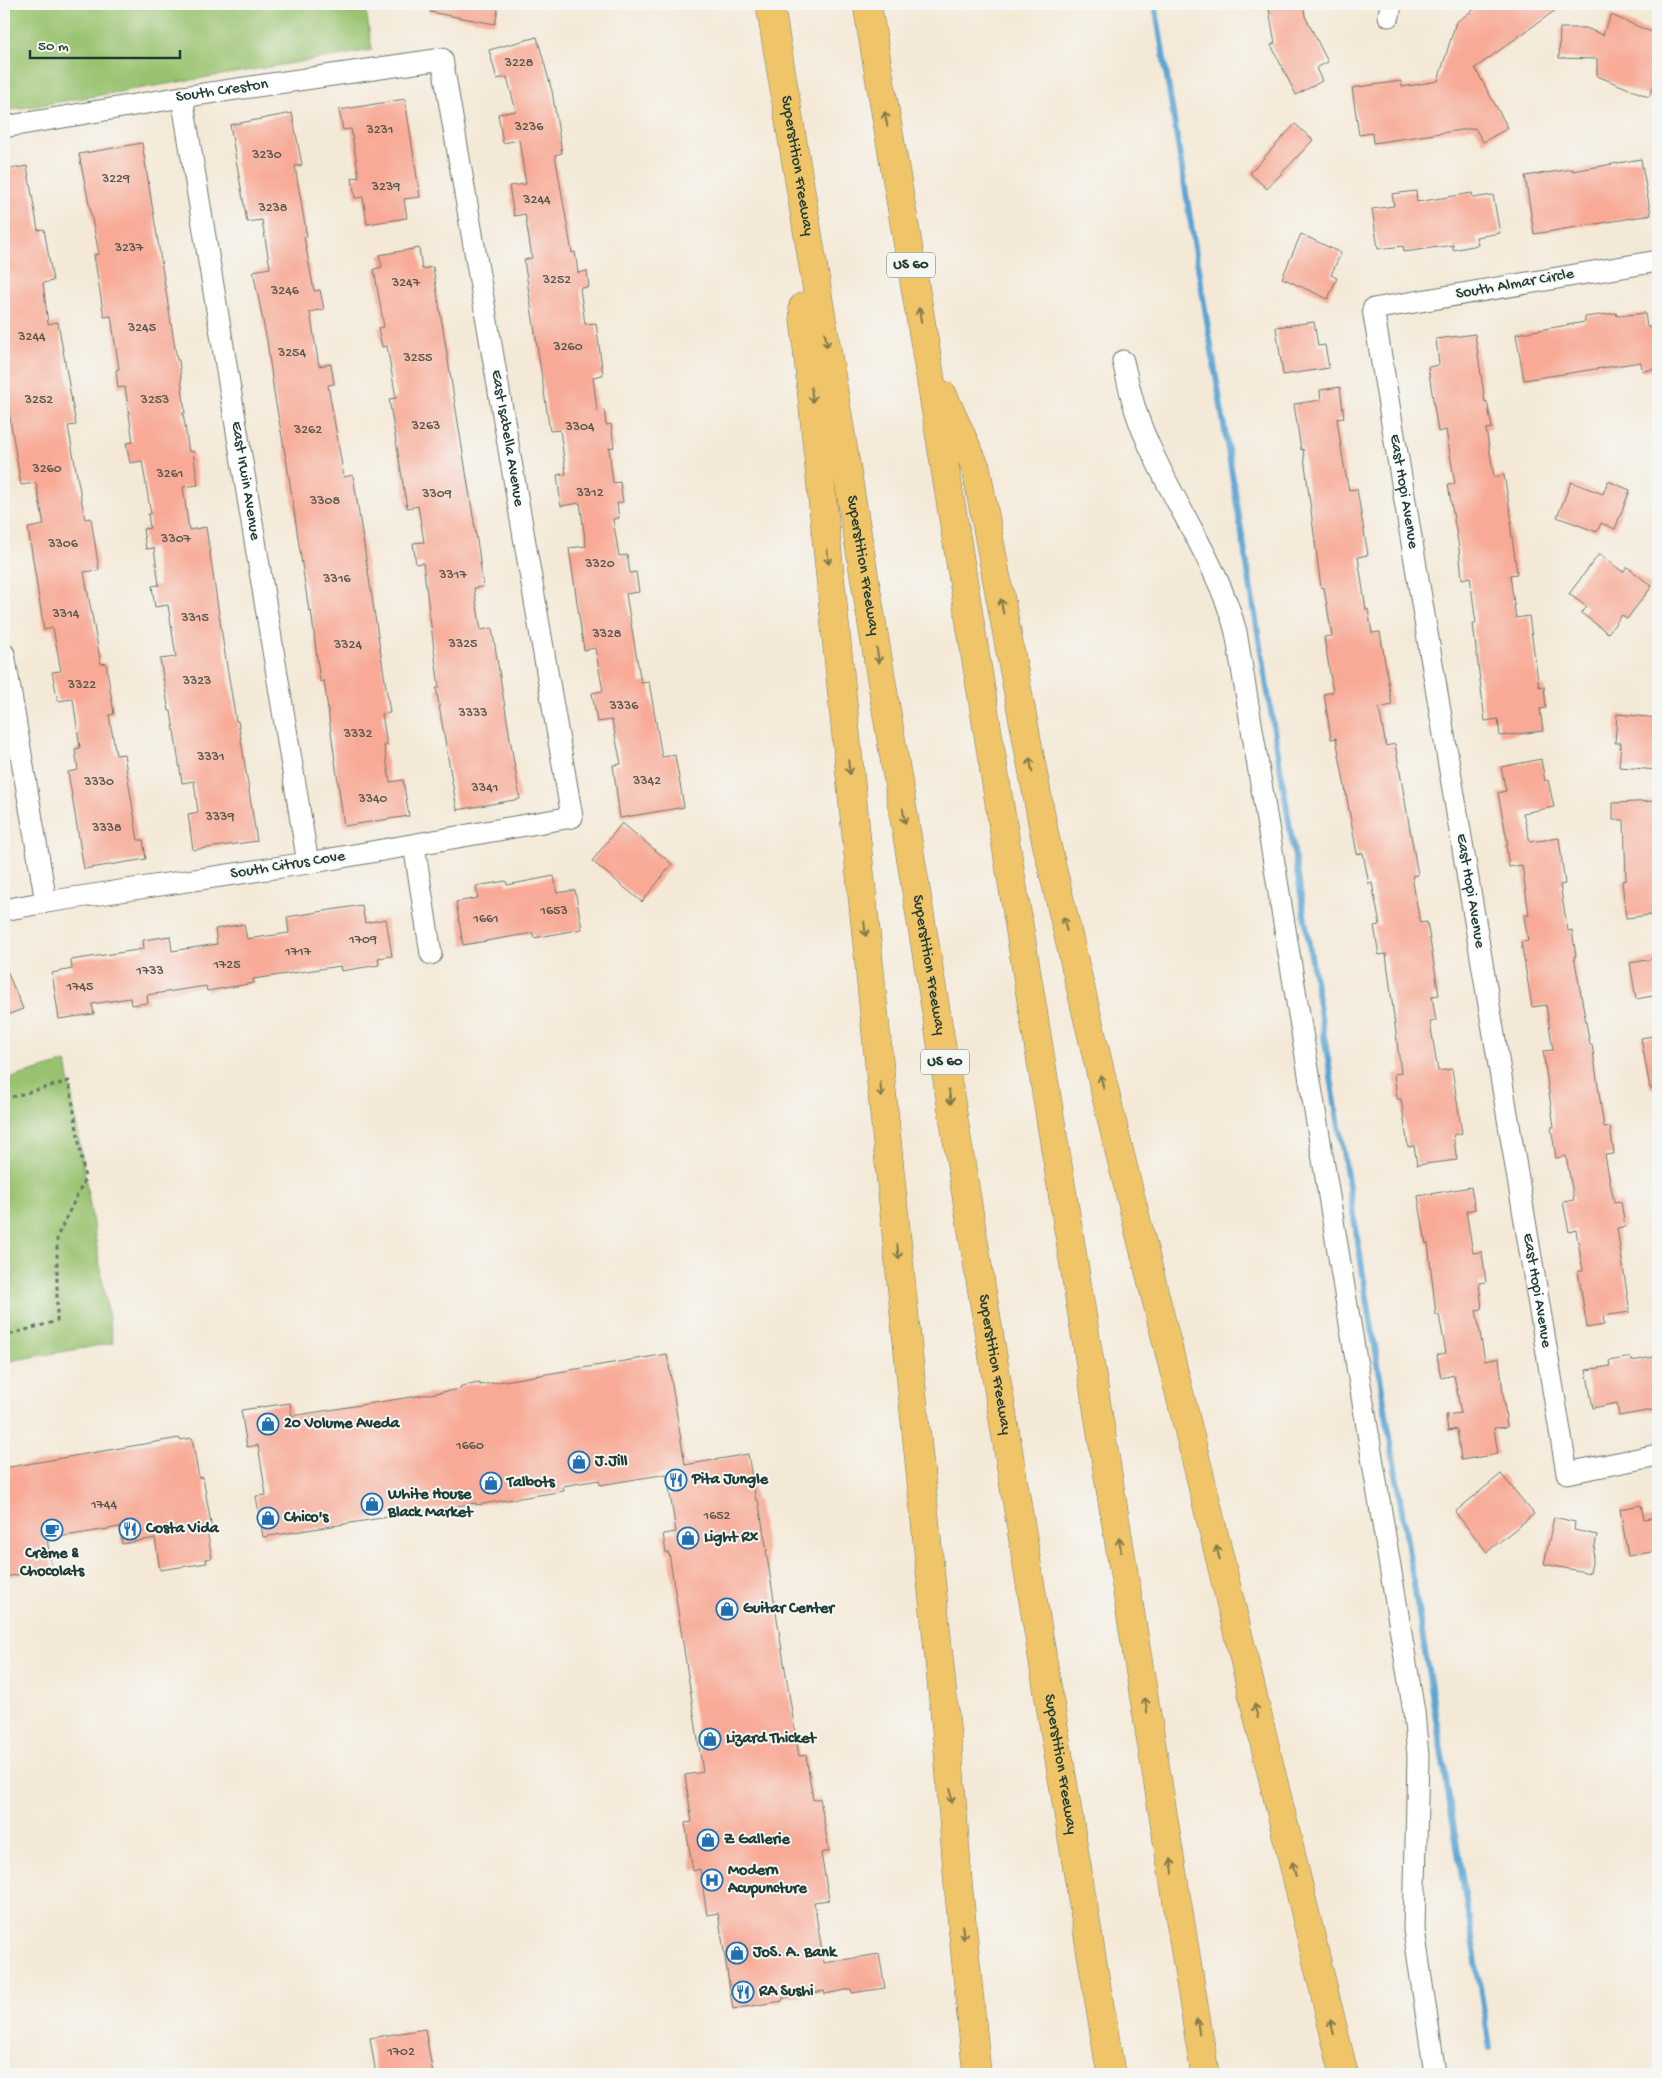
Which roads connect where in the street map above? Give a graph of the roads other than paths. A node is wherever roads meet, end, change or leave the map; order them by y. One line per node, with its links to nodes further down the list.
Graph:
1 (770, 4): 3 (highway, Superstition Freeway / US 60)
2 (867, 4): 10 (highway, US 60, one-way to 2)
3 (778, 50): 19 (highway, one-way to 19); 20 (highway, Superstition Freeway / US 60, one-way to 20)
4 (442, 59): 5 (street, South Creston); 12 (street, East Isabella Avenue)
5 (182, 97): 6 (street, South Creston); 14 (street, East Irwin Avenue)
6 (4, 127)
7 (1658, 261): 8 (street, South Almar Circle)
8 (1372, 309): 18 (street, East Hopi Avenue)
9 (1123, 361): 23 (street)
10 (928, 363): 21 (highway, US 60, one-way to 10); 22 (highway, one-way to 10)
11 (4, 654): 15 (street)
12 (572, 817): 13 (street, South Citrus Cove)
13 (414, 845): 14 (street, South Citrus Cove); 17 (street)
14 (308, 864): 15 (street, South Citrus Cove)
15 (46, 902): 16 (street, South Citrus Cove)
16 (4, 910)
17 (431, 954)
18 (1658, 1455)
19 (977, 2074)
20 (1111, 2074)
21 (1205, 2074)
22 (1344, 2074)
23 (1435, 2074)

